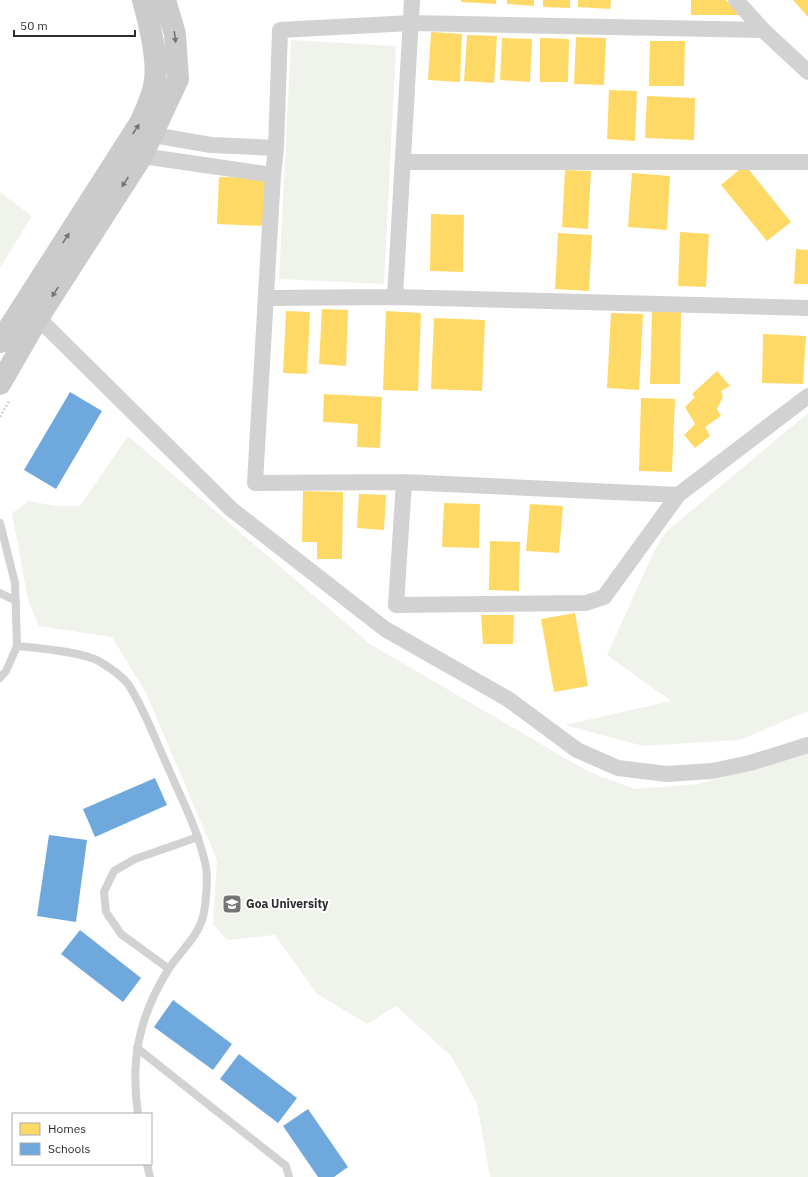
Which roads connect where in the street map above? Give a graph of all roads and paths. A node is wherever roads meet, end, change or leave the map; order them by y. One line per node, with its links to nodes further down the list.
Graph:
1 (143, 0): 18 (main road, one-way to 1)
2 (165, 0): 8 (main road, one-way to 8)
3 (412, 0): 5 (street)
4 (736, 0): 6 (street)
5 (411, 23): 6 (street); 9 (street); 11 (street)
6 (763, 30): 7 (street)
7 (808, 72)
8 (153, 135): 9 (street); 10 (main road)
9 (276, 148): 13 (street)
10 (142, 156): 13 (street); 17 (main road, one-way to 17)
11 (403, 162): 12 (street); 14 (street)
12 (808, 162)
13 (273, 175): 15 (street)
14 (395, 297): 15 (street); 16 (street)
15 (266, 298): 21 (street)
16 (808, 308)
17 (38, 318): 19 (main road); 28 (street)
18 (0, 342)
19 (0, 384)
20 (808, 396): 22 (street)
21 (404, 482): 22 (street); 22 (street)
22 (678, 495)
23 (0, 523): 25 (lane)
24 (0, 593): 25 (lane)
25 (16, 601): 26 (lane)
26 (17, 646): 27 (lane); 29 (lane)
27 (0, 678)
28 (808, 745)
29 (198, 837): 30 (lane); 30 (lane)
30 (169, 969): 31 (lane)
31 (137, 1048): 32 (lane); 35 (lane)
32 (138, 1113)
33 (147, 1165): 34 (lane)
34 (150, 1177)
35 (289, 1177)

